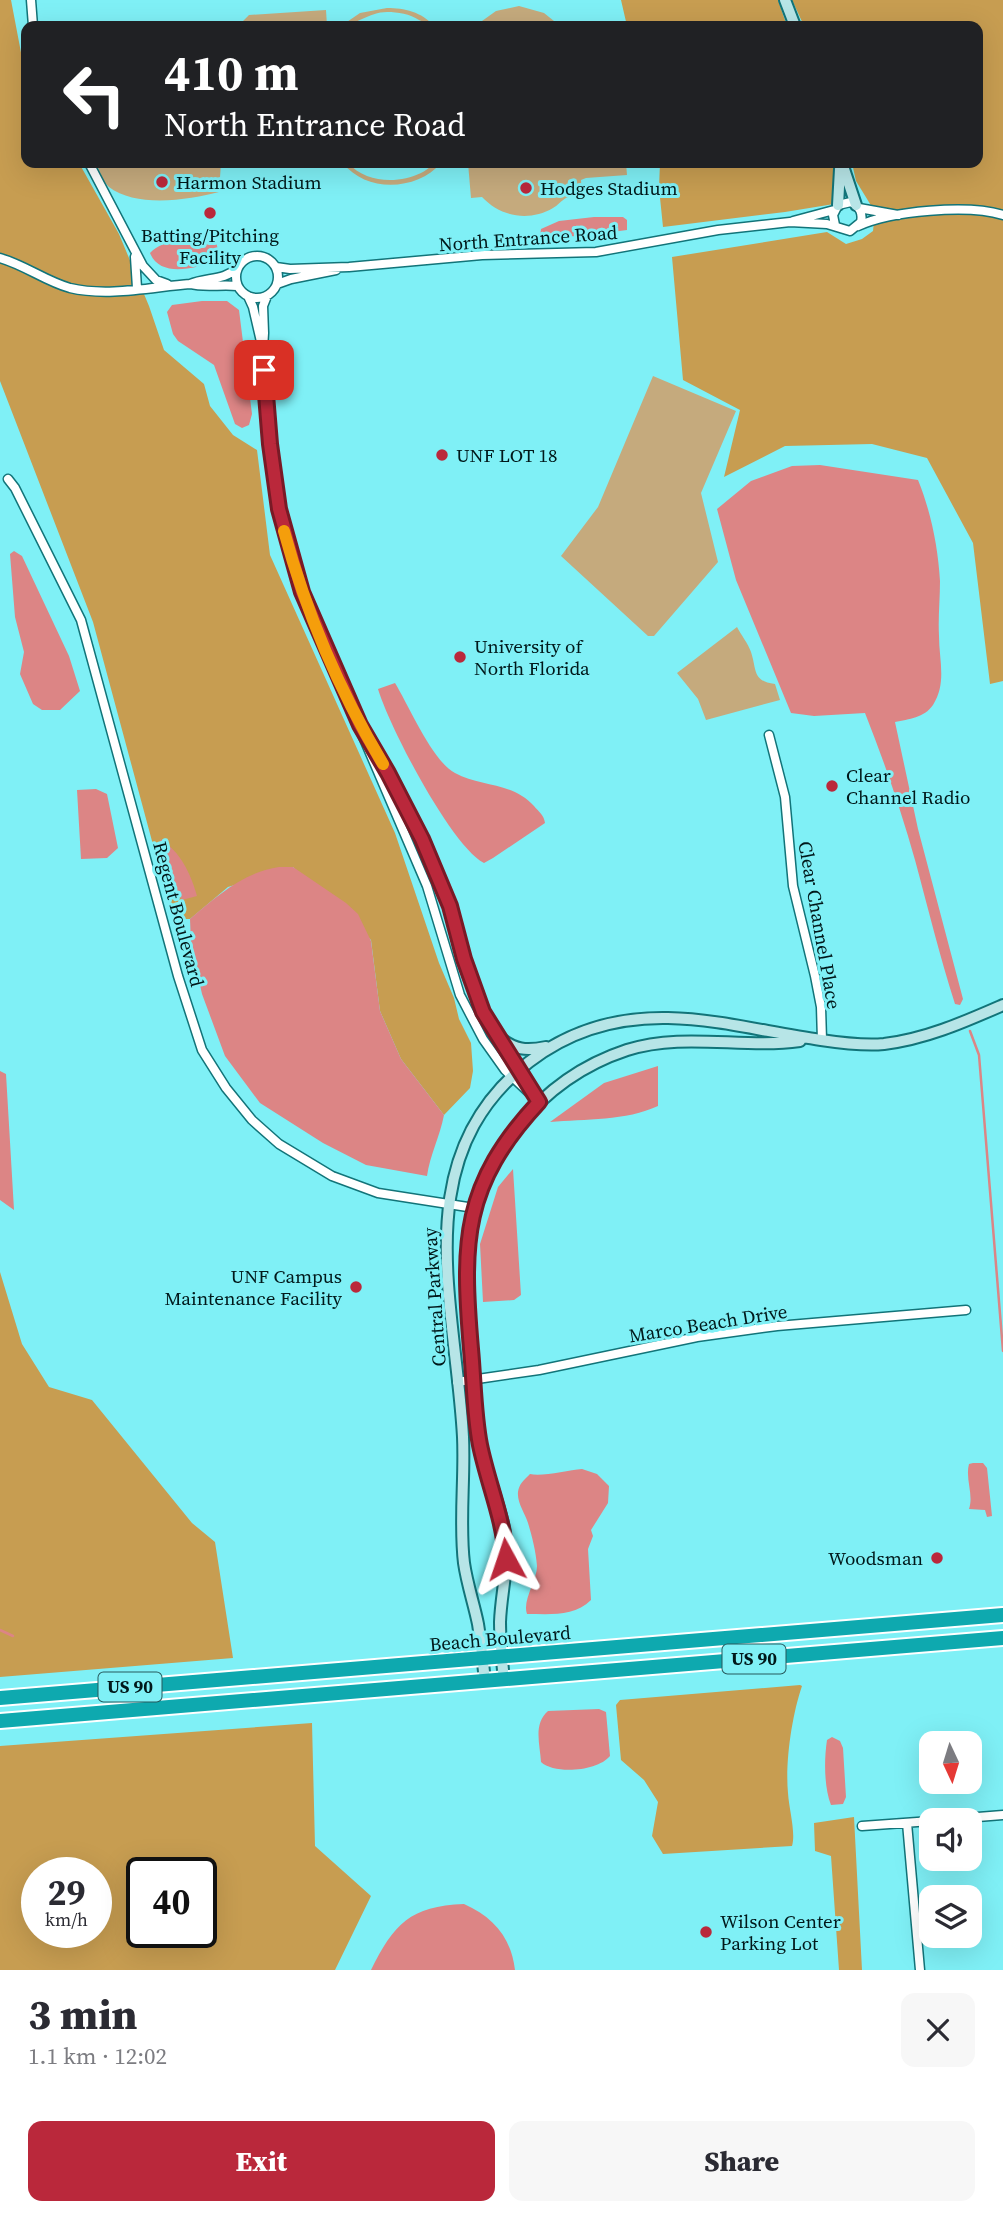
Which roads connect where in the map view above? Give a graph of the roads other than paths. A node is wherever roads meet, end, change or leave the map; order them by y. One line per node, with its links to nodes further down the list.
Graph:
1 (31, 0): 3 (street)
2 (785, 0): 4 (street)
3 (33, 21)
4 (793, 21)
5 (92, 168): 15 (street)
6 (840, 168): 9 (street)
7 (843, 168): 8 (street)
8 (858, 206): 9 (street); 10 (street); 14 (street)
9 (836, 207): 12 (street); 13 (street)
10 (898, 215): 11 (street); 14 (street)
11 (1003, 215)
12 (790, 222): 13 (street); 18 (street, North Entrance Road)
13 (835, 225): 14 (street)
14 (858, 226)
15 (134, 251): 22 (street); 24 (street)
16 (0, 258): 24 (street)
17 (276, 267): 18 (street); 19 (street); 21 (street)
18 (349, 267): 21 (street)
19 (237, 268): 20 (street); 23 (street)
20 (190, 284): 22 (street); 23 (street)
21 (277, 284): 26 (street)
22 (173, 285): 24 (street)
23 (237, 286): 25 (street)
24 (137, 288)
25 (248, 296): 26 (street); 27 (street)
26 (267, 296): 27 (street)
27 (262, 349): 29 (street)
28 (8, 479): 39 (street, Regent Boulevard)
29 (360, 725): 31 (street); 32 (street)
30 (769, 735): 35 (street, Clear Channel Place)
31 (435, 870): 32 (street); 34 (street)
32 (428, 889): 37 (street)
33 (1003, 1005): 35 (street, Central Parkway)
34 (499, 1037): 36 (street); 37 (street)
35 (818, 1039): 36 (street, Central Parkway); 38 (street, Central Parkway)
36 (552, 1045): 37 (street, Central Parkway)
37 (515, 1073): 38 (street); 39 (street, Central Parkway)
38 (539, 1102): 40 (street, Central Parkway)
39 (447, 1203): 40 (street, Regent Boulevard); 43 (street, Central Parkway)
40 (474, 1208): 42 (street, Central Parkway)
41 (966, 1310): 42 (street, Marco Beach Drive)
42 (474, 1379): 43 (street, Marco Beach Drive); 46 (street, Central Parkway)
43 (457, 1382): 47 (street, Central Parkway)
44 (1003, 1615): 46 (highway, Beach Boulevard / US 90)
45 (1003, 1638): 49 (highway, US 90)
46 (502, 1657): 47 (highway, Beach Boulevard / US 90); 49 (street, Central Parkway)
47 (482, 1658): 48 (highway, Beach Boulevard / US 90); 50 (street, Central Parkway)
48 (261, 1677): 51 (highway, Beach Boulevard / US 90); 52 (highway); 53 (highway)
49 (504, 1680): 50 (highway, US 90)
50 (485, 1681): 52 (highway, US 90)
51 (0, 1698)
52 (276, 1699): 53 (highway, US 90)
53 (233, 1702): 54 (highway, US 90)
54 (0, 1721)
55 (1003, 1815): 56 (street)
56 (982, 1817)
57 (919, 1822): 58 (street)
58 (907, 1823): 59 (street); 60 (street)
59 (862, 1826)
60 (920, 1970)

